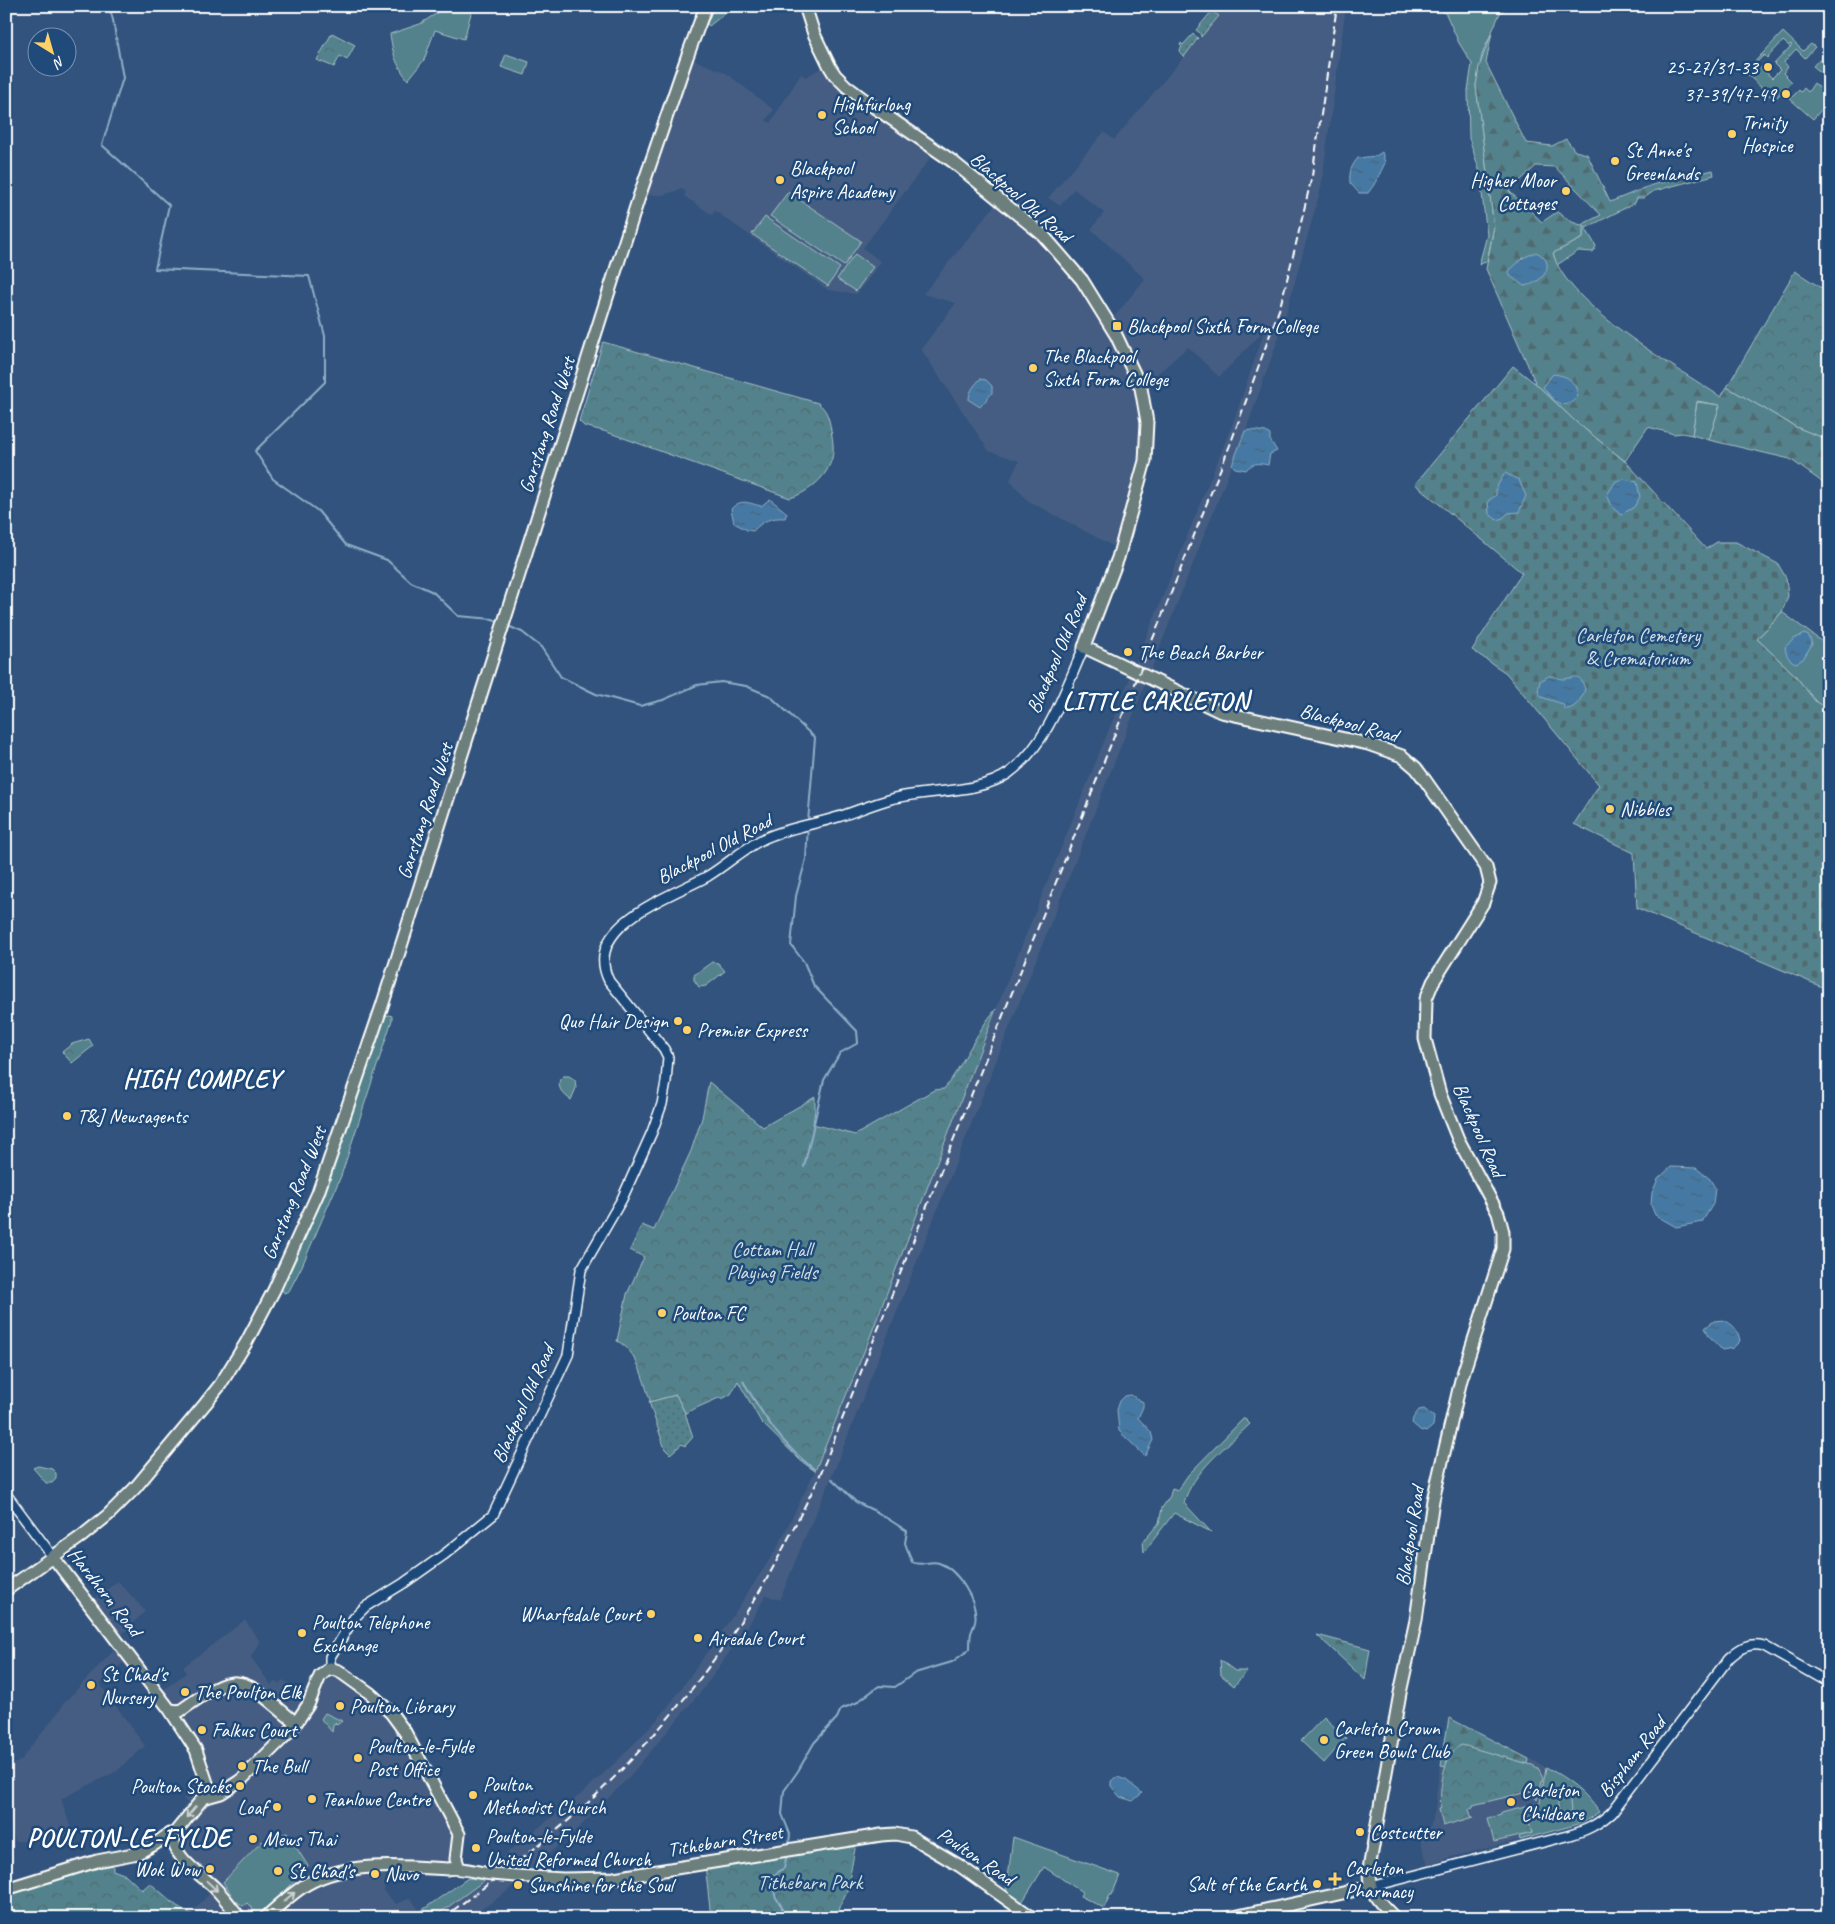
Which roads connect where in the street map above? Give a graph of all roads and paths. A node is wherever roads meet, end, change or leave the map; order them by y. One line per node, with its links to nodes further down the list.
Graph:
1 (706, 6): 5 (main road, Garstang Road West)
2 (805, 6): 3 (main road, Blackpool Old Road)
3 (1084, 647): 7 (street, Blackpool Old Road); 15 (main road, Blackpool Road)
4 (6, 1494): 5 (street, Hardhorn Road)
5 (53, 1556): 6 (main road, Garstang Road West); 9 (main road, Hardhorn Road)
6 (6, 1590)
7 (330, 1668): 10 (main road, Blackpool Old Road); 14 (main road)
8 (1829, 1683): 15 (street, Bispham Road)
9 (176, 1714): 10 (main road); 11 (main road, Hardhorn Road)
10 (296, 1724): 11 (main road, Blackpool Old Road)
11 (213, 1794): 13 (main road, Blackpool Old Road, one-way to 13)
12 (895, 1834): 14 (main road, Tithebarn Street, bridge); 19 (main road, Poulton Road)
13 (172, 1835): 16 (main road); 17 (main road, one-way to 17)
14 (458, 1863): 18 (main road, Tithebarn Street, one-way to 14)
15 (1370, 1886): 20 (main road); 21 (main road)
16 (6, 1889)
17 (240, 1918)
18 (265, 1918)
19 (1033, 1918)
20 (1229, 1918)
21 (1395, 1918)

